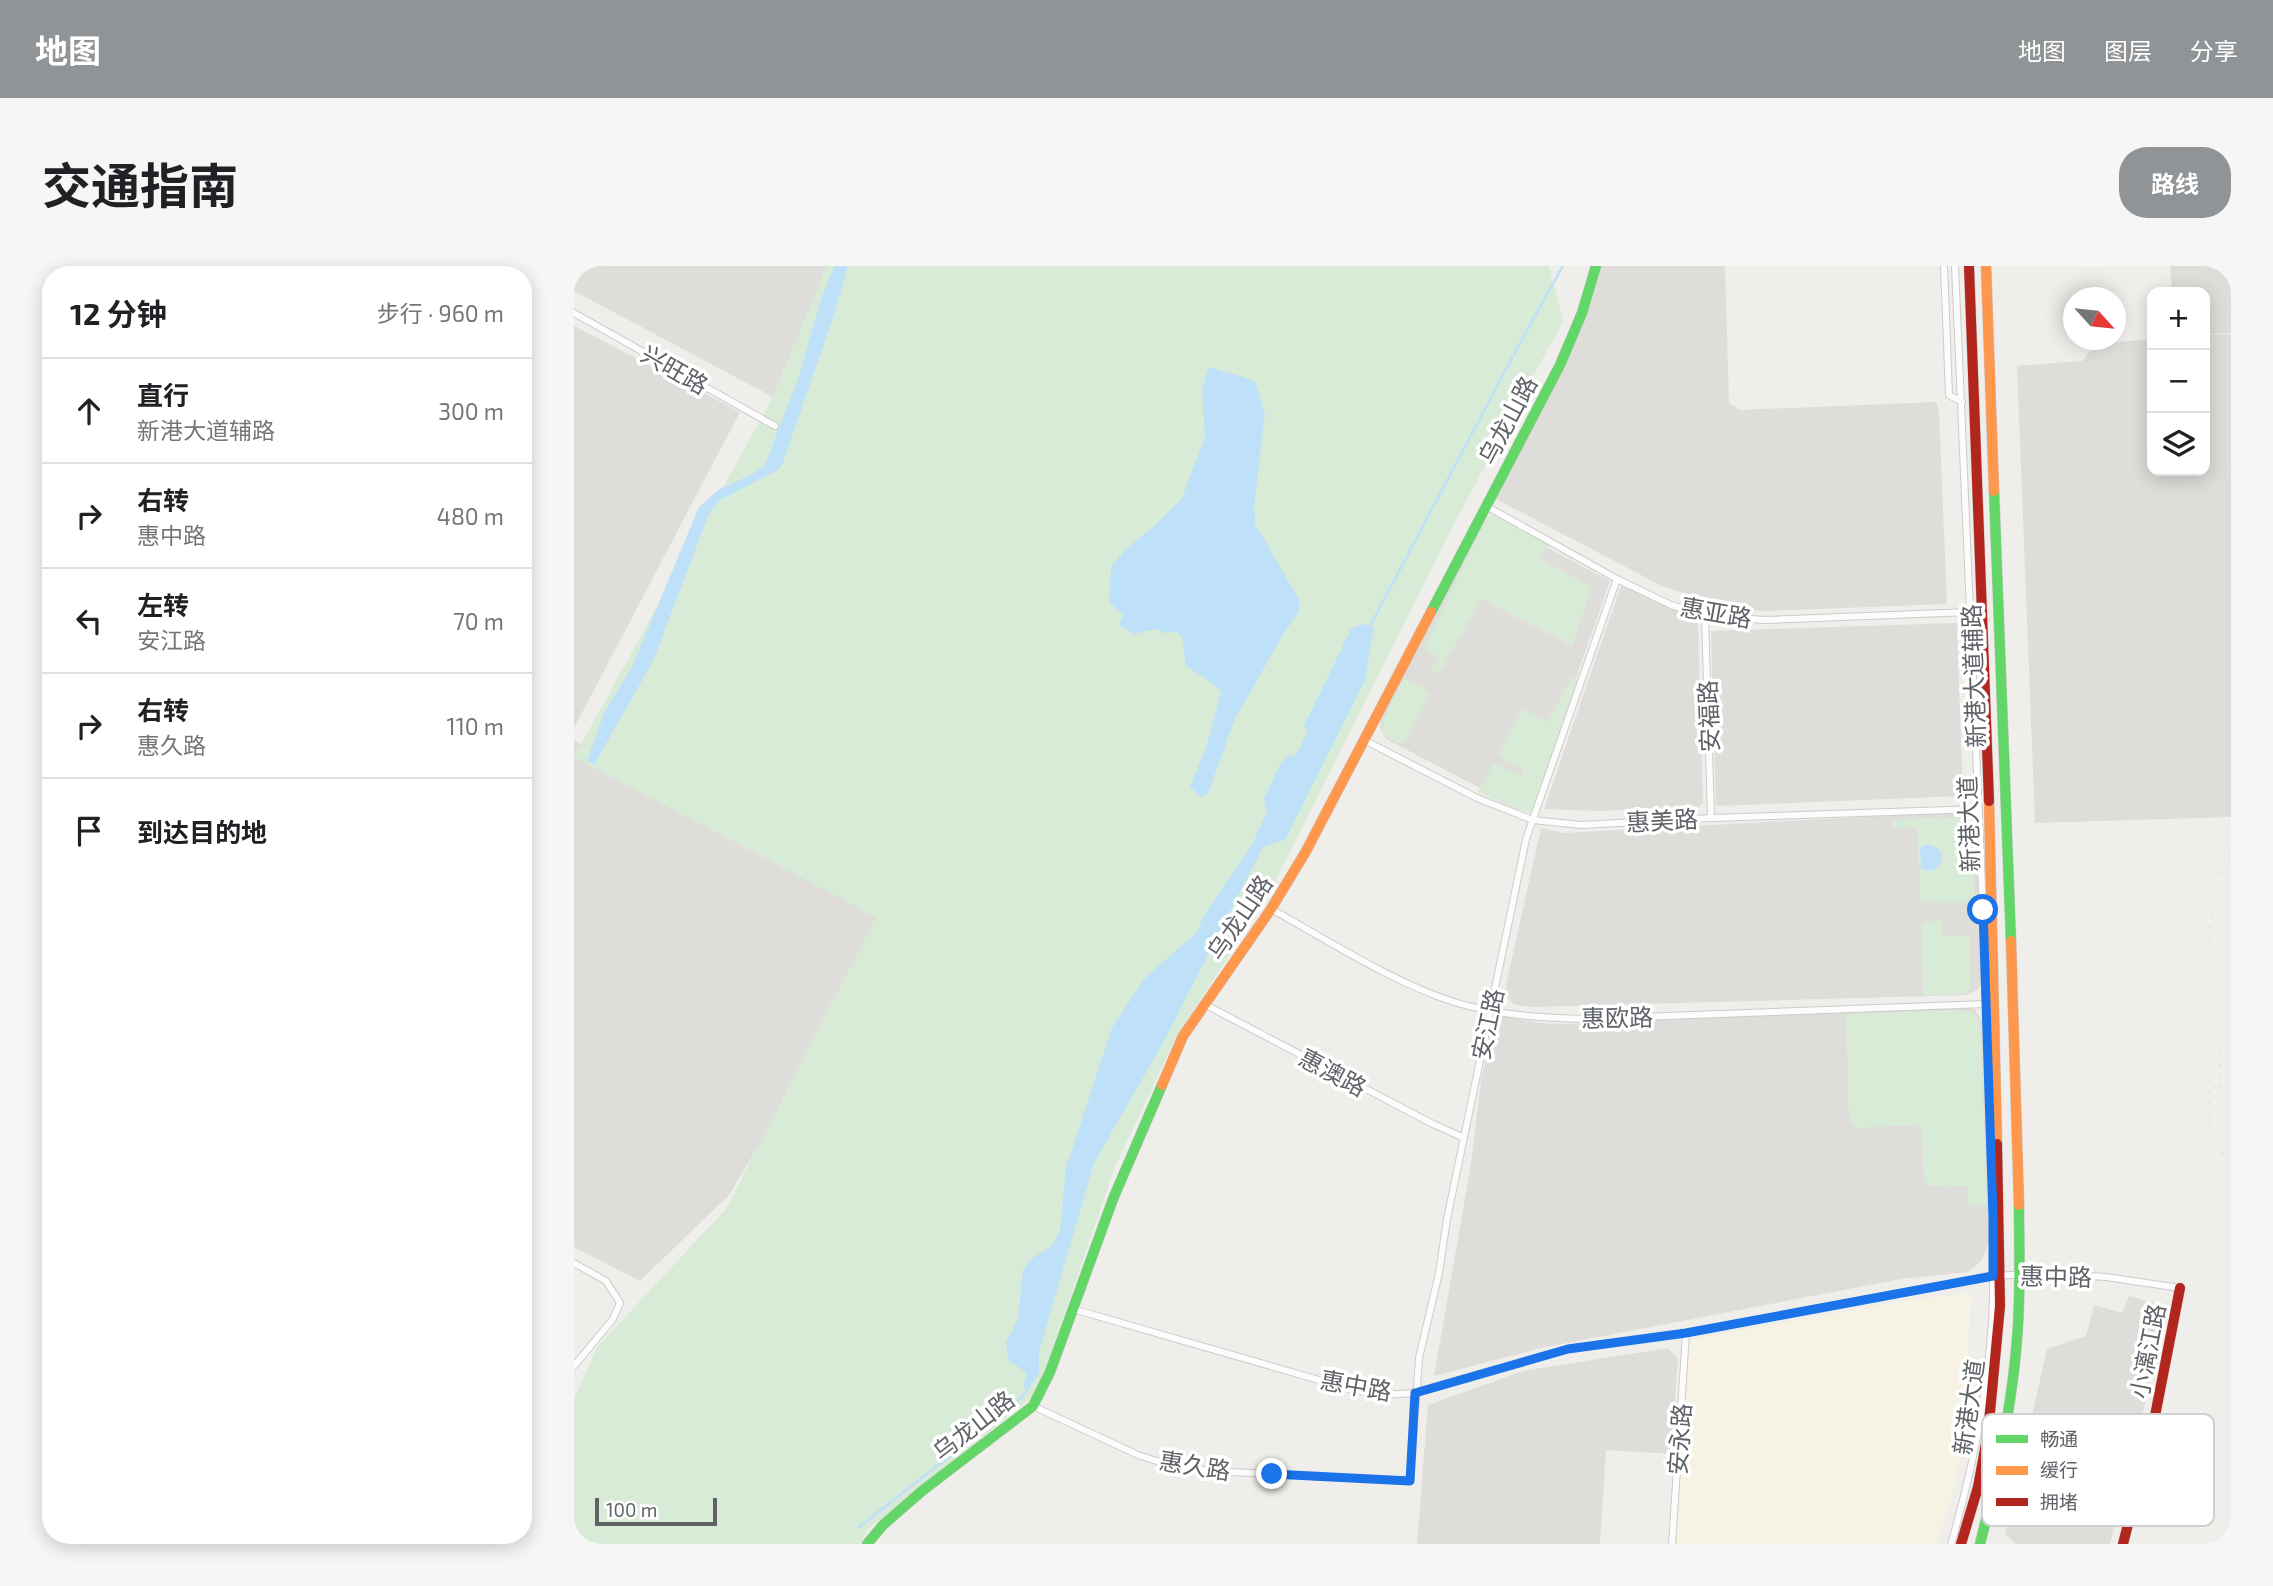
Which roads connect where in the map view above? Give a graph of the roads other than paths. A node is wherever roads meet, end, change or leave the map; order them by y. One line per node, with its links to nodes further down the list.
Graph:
1 (1595, 266): 9 (main road, 乌龙山路)
2 (1944, 266): 7 (street)
3 (1955, 266): 7 (street, 新港大道辅路)
4 (1969, 266): 23 (main road, 新港大道)
5 (1986, 266): 24 (main road, 新港大道)
6 (574, 313): 8 (street, 兴旺路)
7 (1962, 402): 11 (street, 新港大道辅路)
8 (775, 426)
9 (1486, 506): 10 (street, 惠亚路); 13 (main road, 乌龙山路)
10 (1617, 579): 12 (street, 惠亚路); 16 (street, 安江路)
11 (1970, 612): 12 (street, 惠亚路); 14 (street, 新港大道辅路)
12 (1705, 615): 15 (street, 安福路)
13 (1364, 740): 16 (street, 惠美路); 17 (main road, 乌龙山路)
14 (1979, 809): 15 (street, 惠美路); 19 (street, 新港大道辅路)
15 (1711, 818): 16 (street, 惠美路)
16 (1533, 820): 20 (street, 安江路)
17 (1271, 909): 18 (main road, 乌龙山路); 20 (street, 惠欧路)
18 (1204, 1004): 21 (street, 惠澳路); 26 (main road, 乌龙山路)
19 (1986, 1004): 20 (street, 惠欧路); 23 (street, 新港大道辅路)
20 (1490, 1011): 21 (street, 安江路)
21 (1464, 1138): 29 (street, 安江路)
22 (574, 1264): 28 (street)
23 (1996, 1275): 24 (street, 惠中路); 27 (street, 惠中路); 31 (main road, 新港大道); 40 (street, 新港大道辅路)
24 (2019, 1275): 25 (street, 惠中路); 32 (main road, 新港大道)
25 (2180, 1288): 33 (main road, 小漓江路)
26 (1073, 1309): 29 (street, 惠中路); 30 (main road, 乌龙山路)
27 (1686, 1333): 29 (street, 惠中路); 39 (street, 安永路)
28 (574, 1366)
29 (1415, 1393): 35 (street, 安江路)
30 (1033, 1406): 35 (street, 惠久路); 38 (main road, 乌龙山路)
31 (1990, 1414)
32 (2007, 1414)
33 (2155, 1414)
34 (1982, 1465): 41 (main road, 新港大道)
35 (1410, 1481)
36 (1985, 1526): 42 (main road, 新港大道)
37 (2128, 1526): 43 (main road, 小漓江路)
38 (867, 1544)
39 (1672, 1544)
40 (1951, 1544)
41 (1961, 1544)
42 (1980, 1544)
43 (2123, 1544)

